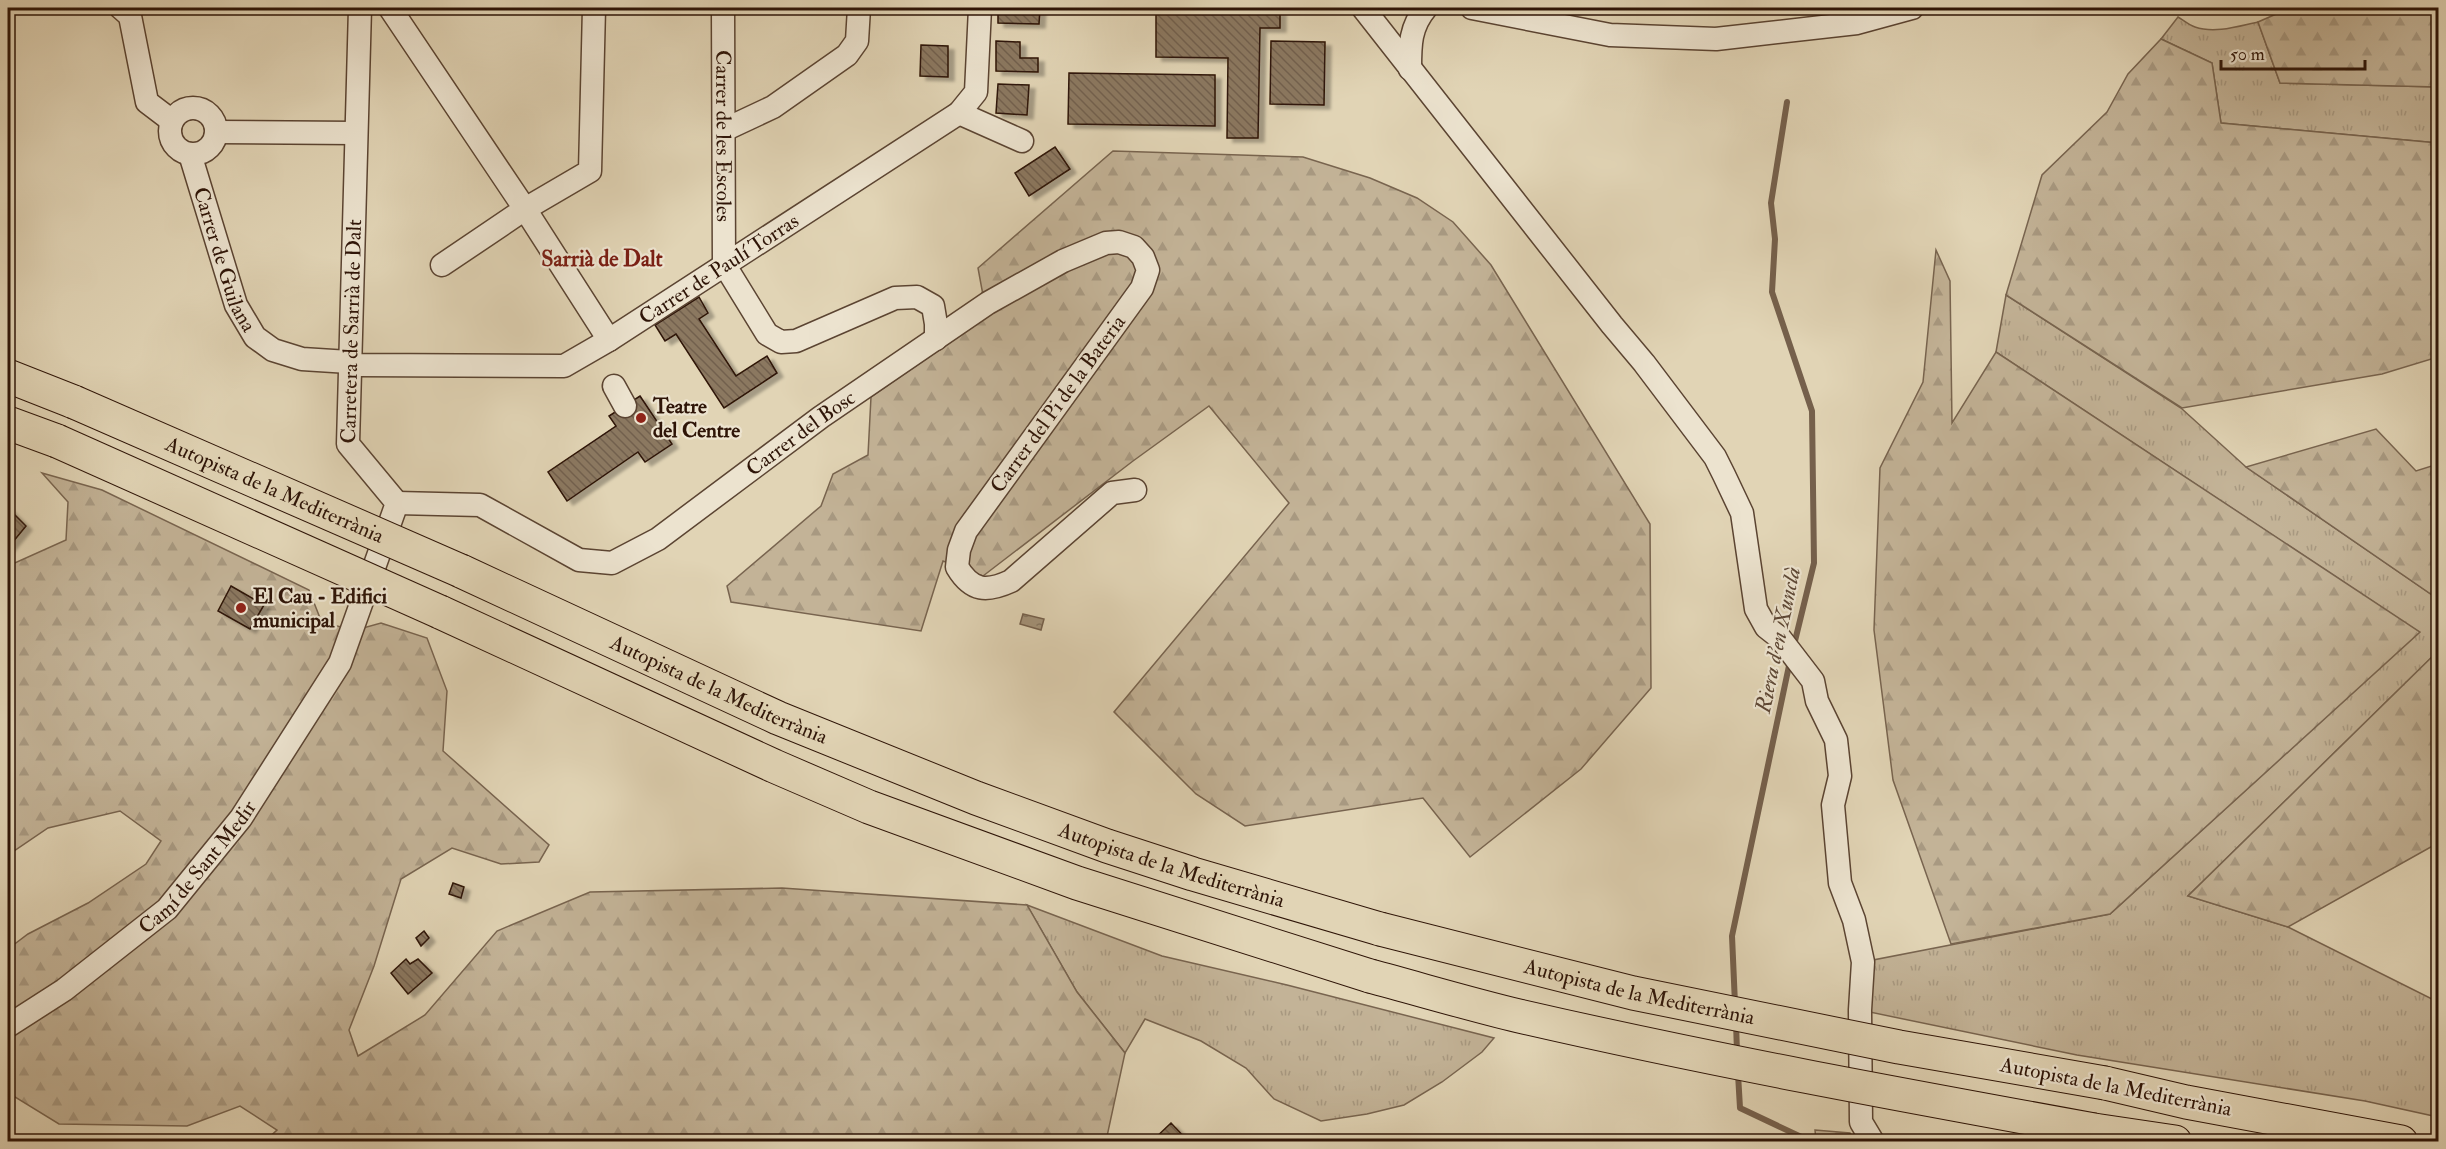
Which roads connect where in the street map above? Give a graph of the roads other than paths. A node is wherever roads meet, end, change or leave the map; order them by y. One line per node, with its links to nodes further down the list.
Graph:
1 (121, 8): 14 (street)
2 (360, 8): 17 (street, Carretera de Sarrià de Dalt)
3 (390, 8): 20 (street)
4 (594, 8): 20 (street)
5 (723, 8): 15 (street, Carrer de les Escoles)
6 (859, 8): 15 (street)
7 (980, 8): 13 (street, Carrer de Paulí Torras)
8 (1363, 8): 12 (street)
9 (1425, 8): 12 (street)
10 (1472, 8): 11 (street)
11 (1912, 8)
12 (1410, 69): 33 (street)
13 (959, 113): 18 (street); 21 (street, Carrer de Paulí Torras)
14 (172, 121): 16 (street); 19 (street)
15 (724, 130): 21 (street, Carrer de les Escoles)
16 (217, 132): 17 (street); 19 (street)
17 (356, 133): 25 (street, Carretera de Sarrià de Dalt)
18 (1022, 141)
19 (190, 154): 25 (street, Carrer de Guilana)
20 (525, 209): 22 (street); 24 (street)
21 (724, 264): 23 (street); 24 (street, Carrer de Paulí Torras)
22 (442, 265)
23 (936, 339): 30 (street, Carrer del Pi de la Bateria); 31 (street, Carrer del Bosc)
24 (609, 340): 25 (street, Carrer de Paulí Torras)
25 (349, 362): 31 (street, Carretera de Sarrià de Dalt)
26 (8, 376): 35 (highway, Autopista de la Mediterrània, bridge)
27 (614, 386): 28 (street)
28 (625, 406)
29 (8, 423): 34 (highway, Autopista de la Mediterrània, bridge)
30 (1135, 490)
31 (397, 503): 32 (street, Camí de Sant Medir)
32 (8, 1026)
33 (1873, 1142)
34 (2175, 1142)
35 (2402, 1142)

